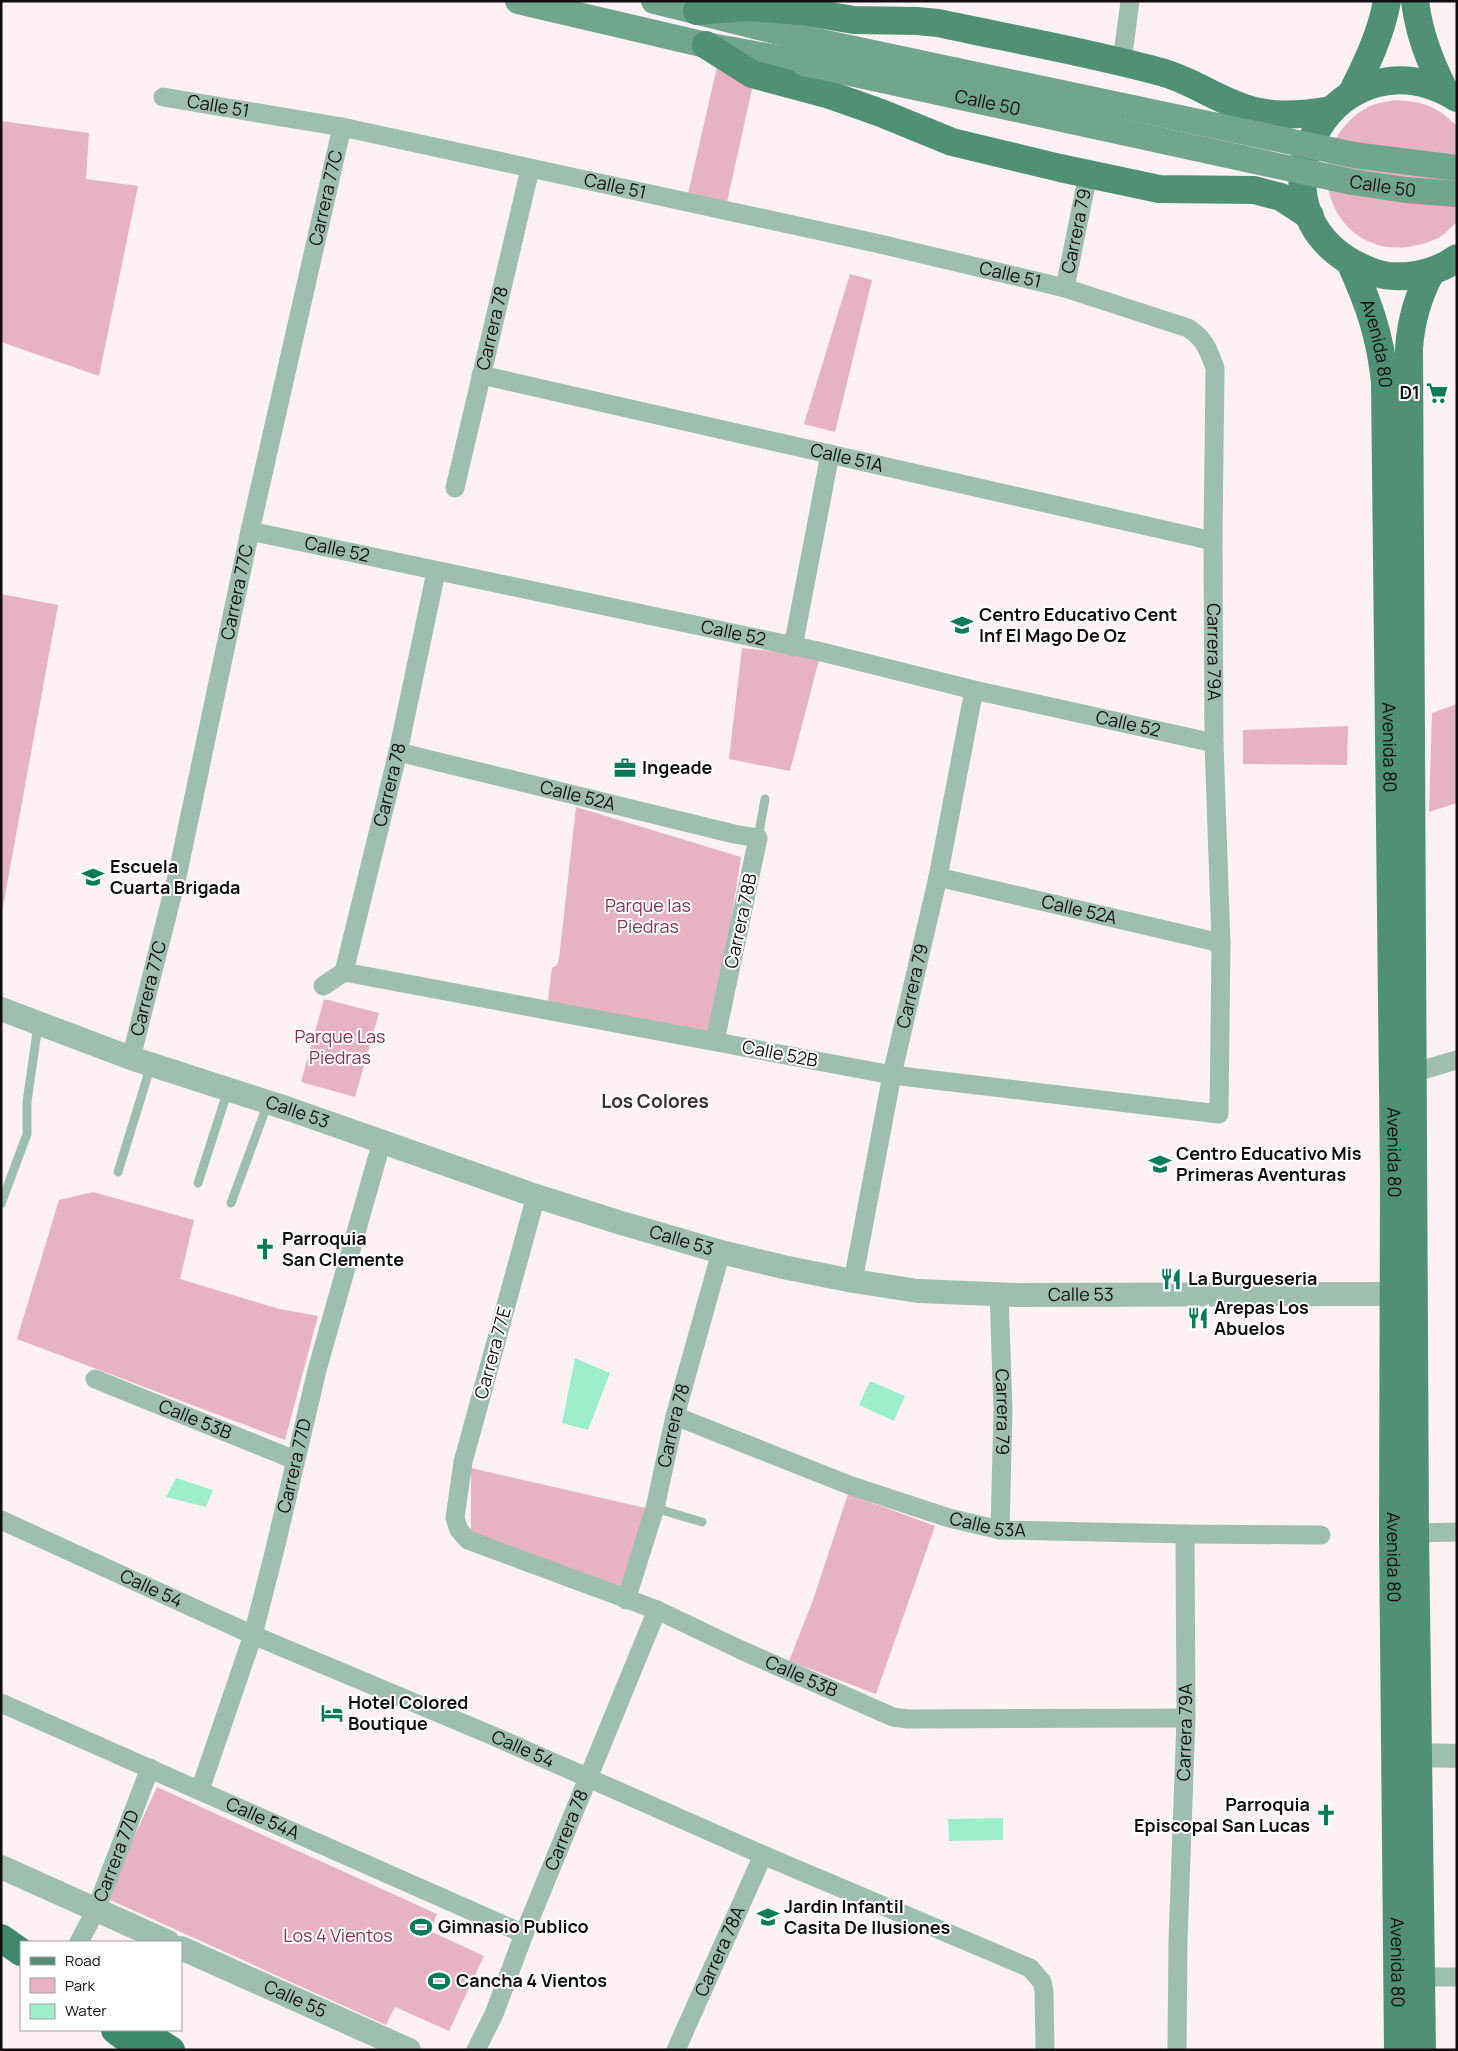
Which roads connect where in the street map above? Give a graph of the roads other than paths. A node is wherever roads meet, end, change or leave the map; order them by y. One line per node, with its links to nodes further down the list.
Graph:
1 (518, 1): 7 (main road, Calle 50)
2 (654, 1): 6 (main road, Calle 50)
3 (1130, 1): 9 (street)
4 (1387, 1): 10 (main road)
5 (1415, 1): 11 (main road)
6 (696, 11): 8 (main road, Calle 50); 9 (main road)
7 (706, 45): 8 (main road, Calle 50); 17 (main road)
8 (806, 51): 15 (main road, Calle 50, bridge); 18 (main road, Calle 50, bridge)
9 (1122, 62): 13 (main road)
10 (1352, 93): 11 (main road); 13 (main road)
11 (1451, 94)
12 (163, 97): 14 (street, Calle 51)
13 (1331, 110): 19 (main road)
14 (342, 127): 16 (street, Calle 51); 27 (street, Carrera 77C)
15 (1457, 168)
16 (530, 169): 23 (street, Calle 51); 24 (street, Carrera 78)
17 (1088, 174): 19 (main road); 23 (street, Carrera 79)
18 (1457, 194)
19 (1310, 216): 21 (main road)
20 (1457, 258): 22 (main road)
21 (1350, 262): 22 (main road); 59 (main road, Avenida 80)
22 (1431, 272): 45 (main road, Avenida 80)
23 (1065, 288): 28 (street, Carrera 79A)
24 (481, 375): 25 (street, Calle 51A); 26 (street, Carrera 78)
25 (830, 454): 28 (street, Calle 51A); 30 (street)
26 (455, 488)
27 (250, 531): 29 (street, Calle 52); 44 (street, Carrera 77C)
28 (1213, 541): 32 (street, Carrera 79A)
29 (436, 572): 30 (street, Calle 52); 33 (street, Carrera 78)
30 (793, 647): 31 (street, Calle 52)
31 (974, 690): 32 (street, Calle 52); 36 (street, Carrera 79)
32 (1214, 743): 37 (street, Carrera 79A)
33 (398, 752): 35 (street, Calle 52A); 38 (street, Carrera 78)
34 (765, 799): 35 (lane, Carrera 78B)
35 (758, 838): 42 (street, Carrera 78B)
36 (938, 877): 37 (street, Calle 52A); 46 (street, Carrera 79)
37 (1221, 943): 49 (street, Carrera 79A)
38 (344, 972): 39 (street); 42 (street, Calle 52B)
39 (323, 986)
40 (1, 1009): 41 (street, Calle 53)
41 (38, 1022): 44 (street, Calle 53); 55 (lane)
42 (714, 1042): 46 (street, Calle 52B)
43 (1457, 1060): 45 (street)
44 (141, 1062): 47 (street, Calle 53); 51 (lane)
45 (1412, 1072): 69 (main road, Avenida 80)
46 (892, 1074): 49 (street, Calle 52B); 57 (street, Carrera 79)
47 (228, 1090): 48 (street, Calle 53); 52 (lane)
48 (268, 1102): 50 (street, Calle 53); 54 (lane)
49 (1219, 1114)
50 (382, 1141): 53 (street, Calle 53); 62 (street, Carrera 77D)
51 (118, 1172)
52 (198, 1183)
53 (536, 1196): 56 (street, Calle 53); 64 (street, Carrera 77E)
54 (232, 1203)
55 (1, 1204)
56 (721, 1252): 57 (street, Calle 53); 61 (street, Carrera 78)
57 (853, 1281): 58 (street, Calle 53)
58 (999, 1293): 59 (street, Calle 53); 67 (street, Carrera 79)
59 (1393, 1294): 91 (main road, Avenida 80)
60 (95, 1379): 62 (street, Calle 53B)
61 (675, 1416): 63 (street, Carrera 78); 67 (street, Calle 53A)
62 (295, 1460): 74 (street, Carrera 77D)
63 (655, 1508): 66 (lane); 72 (street, Carrera 78)
64 (455, 1511): 72 (street, Calle 53B)
65 (1, 1520): 74 (street, Calle 54)
66 (702, 1522)
67 (1000, 1530): 70 (street, Calle 53A)
68 (1457, 1532): 69 (street)
69 (1415, 1533): 77 (main road, Avenida 80)
70 (1185, 1534): 71 (street, Calle 53A); 76 (street, Carrera 79A)
71 (1321, 1535)
72 (626, 1600): 73 (street, Calle 53B)
73 (657, 1610): 76 (street, Calle 53B); 80 (street, Carrera 78)
74 (253, 1635): 80 (street, Calle 54); 81 (street, Carrera 77D)
75 (1, 1703): 79 (street, Calle 54A)
76 (1186, 1718): 101 (street, Carrera 79A)
77 (1417, 1756): 78 (street); 91 (main road, Avenida 80)
78 (1457, 1756)
79 (150, 1768): 81 (street, Calle 54A); 84 (street, Carrera 77D)
80 (588, 1777): 82 (street, Calle 54); 85 (street, Carrera 78)
81 (200, 1790): 85 (street, Calle 54A)
82 (764, 1855): 99 (street, Carrera 78A); 100 (street, Calle 54)
83 (1, 1867): 84 (street)
84 (96, 1910): 87 (street, Carrera 77D); 88 (street)
85 (524, 1934): 98 (street, Carrera 78)
86 (1, 1938): 90 (highway)
87 (80, 1941)
88 (166, 1941)
89 (182, 1948): 97 (street, Calle 55)
90 (20, 1951)
91 (1409, 1977): 92 (street); 102 (main road, Avenida 80); 103 (main road, Avenida 80)
92 (1457, 1977)
93 (116, 2031): 95 (highway)
94 (141, 2031): 96 (highway)
95 (142, 2050)
96 (171, 2050)
97 (410, 2050)
98 (476, 2050)
99 (676, 2050)
100 (1045, 2050)
101 (1177, 2050)
102 (1397, 2050)
103 (1422, 2050)

